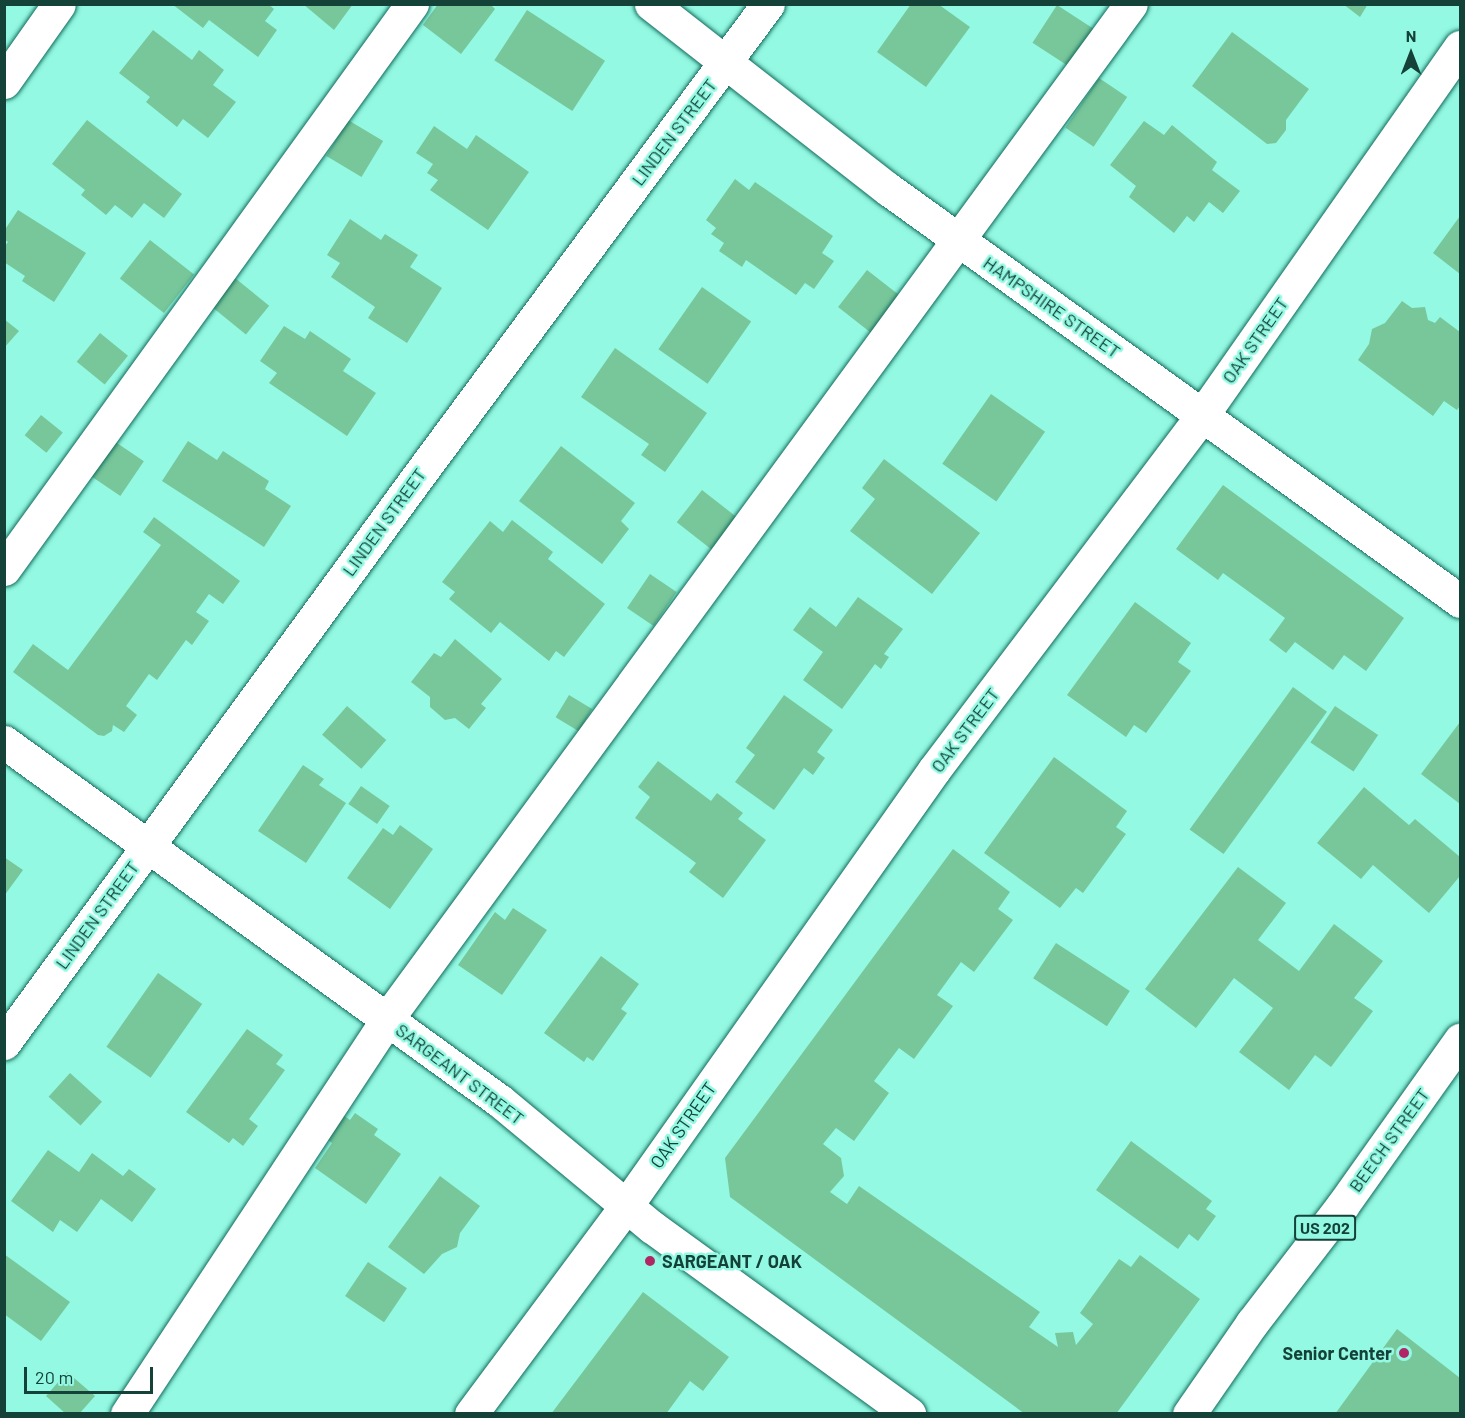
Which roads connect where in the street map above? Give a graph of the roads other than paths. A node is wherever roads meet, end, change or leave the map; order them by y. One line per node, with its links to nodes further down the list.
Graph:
1 (59, 4): 8 (street)
2 (412, 4): 11 (street)
3 (651, 4): 7 (street, HAMPSHIRE STREET)
4 (768, 4): 7 (street, LINDEN STREET)
5 (1131, 4): 9 (street)
6 (1461, 47): 10 (street, OAK STREET)
7 (726, 62): 9 (street, HAMPSHIRE STREET); 14 (street, LINDEN STREET)
8 (4, 82)
9 (957, 239): 10 (street, HAMPSHIRE STREET); 15 (street)
10 (1203, 414): 12 (street, HAMPSHIRE STREET); 18 (street, OAK STREET)
11 (4, 568)
12 (1461, 601)
13 (4, 742): 14 (street, SARGEANT STREET)
14 (147, 845): 15 (street, SARGEANT STREET); 17 (street, LINDEN STREET)
15 (387, 1019): 18 (street, SARGEANT STREET); 19 (street)
16 (1461, 1040): 22 (street, BEECH STREET / US 202)
17 (4, 1043)
18 (626, 1206): 20 (street, OAK STREET); 21 (street, SARGEANT STREET)
19 (126, 1413)
20 (471, 1413)
21 (909, 1413)
22 (1189, 1413)

